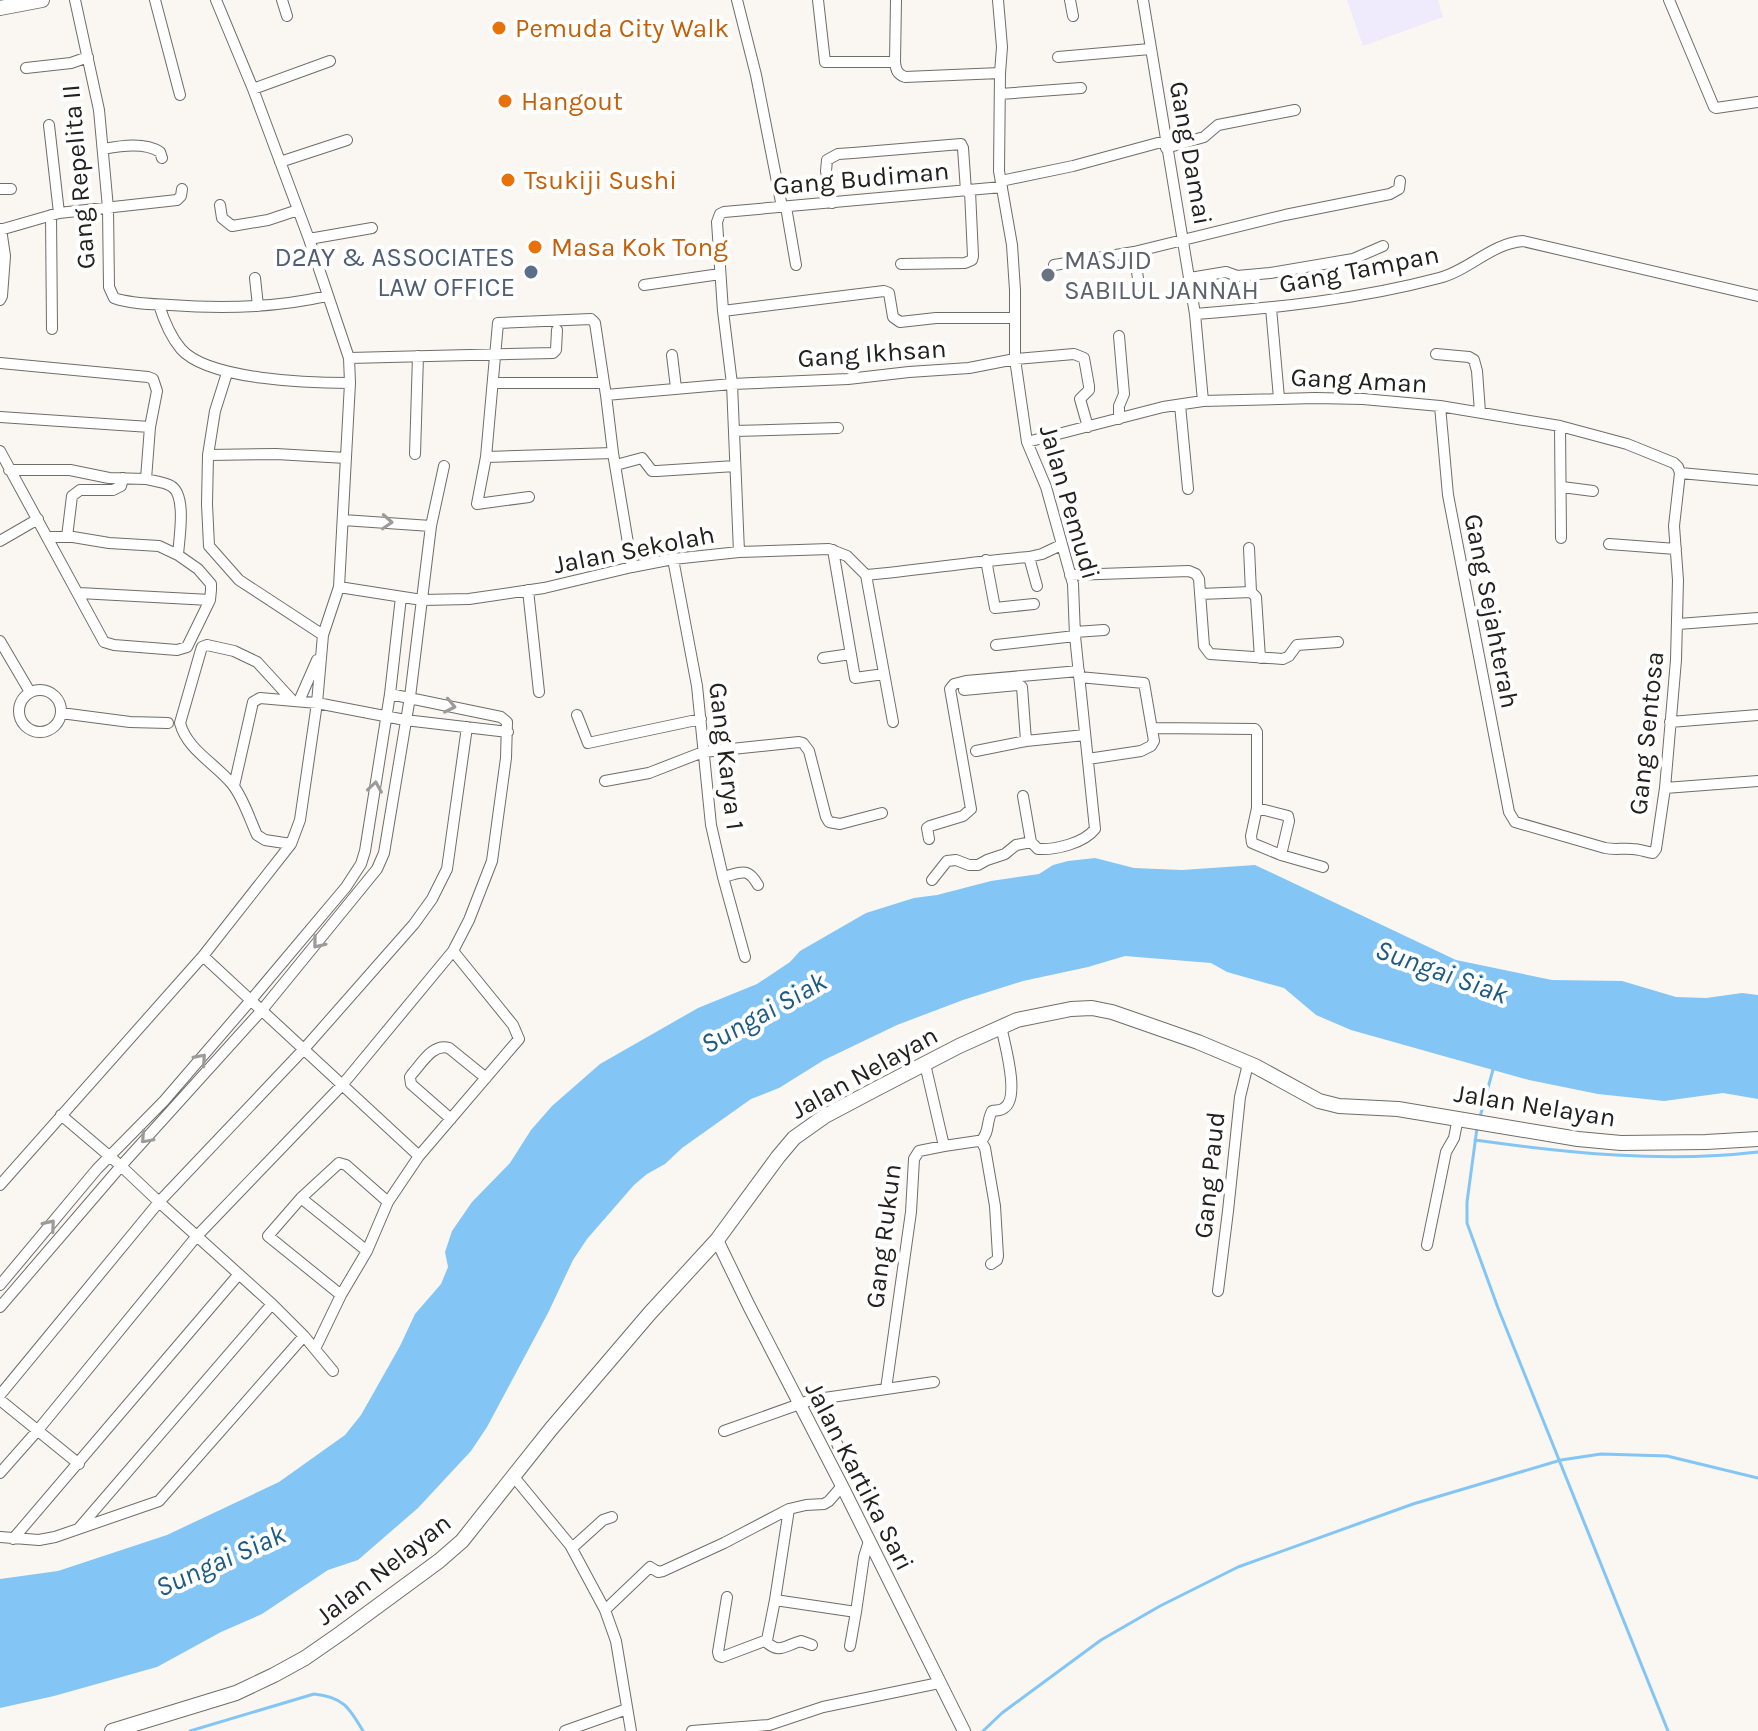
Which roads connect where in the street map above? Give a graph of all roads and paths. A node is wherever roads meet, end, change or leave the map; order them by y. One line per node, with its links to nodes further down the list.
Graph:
1 (42, 0): 13 (main road)
2 (75, 0): 17 (street, Gang Repelita II)
3 (155, 0): 26 (street)
4 (216, 0): 24 (street)
5 (282, 0): 14 (street)
6 (737, 0): 41 (street)
7 (818, 0): 20 (street)
8 (896, 0): 20 (street)
9 (998, 0): 22 (street, Jalan Pemudi)
10 (1070, 0): 15 (street)
11 (1143, 0): 16 (street, Gang Damai)
12 (1669, 0): 27 (street)
13 (9, 5)
14 (287, 16)
15 (1073, 16)
16 (1150, 49): 18 (street); 31 (street, Gang Damai)
17 (88, 57): 21 (street); 32 (street, Gang Repelita II)
18 (1058, 57)
19 (330, 61): 24 (street)
20 (895, 62): 22 (street)
21 (26, 68)
22 (1000, 73): 25 (street, Jalan Pemudi)
23 (1081, 88): 25 (street)
24 (253, 89): 34 (street)
25 (1000, 94): 36 (street, Jalan Pemudi)
26 (180, 95)
27 (1758, 102)
28 (1295, 110): 31 (street, Gang Budiman)
29 (49, 125): 45 (street)
30 (347, 140): 34 (street)
31 (1166, 145): 36 (street, Gang Budiman); 49 (street, Gang Damai)
32 (103, 149): 33 (street); 42 (street, Gang Repelita II)
33 (162, 158)
34 (280, 162): 43 (street)
35 (1400, 181): 49 (street)
36 (1001, 184): 38 (street, Gang Budiman); 68 (street, Jalan Pemudi)
37 (182, 189): 42 (street)
38 (968, 191): 39 (street, Gang Budiman); 39 (street); 52 (street)
39 (832, 203): 41 (street, Gang Budiman)
40 (220, 205): 43 (street)
41 (784, 207): 44 (street, Gang Budiman); 53 (street)
42 (108, 208): 45 (street); 63 (street, Gang Repelita II)
43 (298, 210): 48 (street)
44 (724, 212): 55 (street, Jalan Sekolah)
45 (55, 214): 47 (street); 69 (street)
46 (372, 228): 48 (street)
47 (1, 230): 62 (street)
48 (309, 239): 60 (street)
49 (1184, 240): 51 (street); 57 (street, Gang Damai)
50 (1383, 246): 57 (street)
51 (1134, 252): 54 (street); 59 (street)
52 (901, 264)
53 (796, 265)
54 (1054, 265)
55 (720, 274): 58 (street); 66 (street, Jalan Sekolah)
56 (255, 278): 64 (street)
57 (1190, 278): 67 (street, Gang Damai)
58 (644, 285)
59 (1139, 285)
60 (327, 296): 64 (street); 76 (street)
61 (1758, 296): 65 (street, Gang Tampan)
62 (0, 300)
63 (159, 305): 64 (street); 79 (street)
64 (258, 306)
65 (1271, 308): 67 (street, Gang Tampan); 86 (street)
66 (723, 311): 68 (street); 83 (street, Jalan Sekolah)
67 (1195, 314): 87 (street, Gang Damai)
68 (1015, 318): 77 (street, Jalan Pemudi)
69 (52, 329)
70 (557, 330): 72 (street)
71 (1119, 336): 92 (street)
72 (494, 354): 75 (street); 81 (street); 82 (street)
73 (1436, 354): 90 (street)
74 (672, 355): 84 (street)
75 (418, 356): 76 (street); 101 (street)
76 (349, 358): 80 (street)
77 (1015, 359): 83 (street, Gang Ikhsan); 95 (street, Gang Ikhsan); 98 (street, Jalan Pemudi)
78 (0, 363): 94 (street)
79 (227, 373): 80 (street); 102 (street)
80 (350, 383): 104 (street)
81 (493, 383): 82 (street); 103 (street)
82 (604, 383): 85 (street)
83 (732, 384): 84 (street, Gang Ikhsan); 97 (street, Jalan Sekolah)
84 (676, 388): 85 (street, Gang Ikhsan)
85 (606, 395): 100 (street)
86 (1279, 398): 87 (street, Gang Aman); 89 (street, Gang Aman)
87 (1203, 401): 88 (street, Gang Aman)
88 (1180, 405): 92 (street, Gang Aman); 114 (street)
89 (1440, 406): 90 (street, Gang Aman); 194 (street, Gang Sejahterah)
90 (1480, 412): 93 (street, Gang Aman)
91 (0, 417): 94 (street)
92 (1119, 419): 95 (street, Gang Aman)
93 (1560, 426): 109 (street, Gang Aman); 113 (street)
94 (150, 427): 111 (street)
95 (1088, 427): 98 (street, Gang Aman)
96 (838, 428): 97 (street)
97 (734, 431): 107 (street, Jalan Sekolah)
98 (1027, 442): 125 (street, Jalan Pemudi)
99 (0, 451): 108 (street)
100 (613, 453): 103 (street); 105 (street)
101 (415, 454)
102 (208, 455): 104 (street); 153 (street)
103 (486, 457): 116 (street)
104 (346, 458): 118 (street)
105 (616, 465): 107 (street); 134 (street)
106 (444, 466): 119 (street)
107 (735, 466): 129 (street, Jalan Sekolah)
108 (9, 470): 110 (street); 117 (street)
109 (1680, 473): 112 (street); 127 (street, Gang Sentosa)
110 (123, 478): 111 (street); 121 (street)
111 (146, 479): 130 (street)
112 (1758, 480)
113 (1562, 487): 115 (street); 122 (street)
114 (1188, 489)
115 (1593, 491)
116 (529, 497)
117 (38, 519): 120 (street); 123 (street)
118 (343, 520): 119 (street, one-way to 119); 138 (street)
119 (431, 526): 145 (street)
120 (48, 537): 121 (street); 141 (street)
121 (67, 537): 130 (street)
122 (1561, 538)
123 (0, 541)
124 (1609, 544): 127 (street)
125 (1061, 545): 131 (street); 136 (street, Jalan Pemudi)
126 (1249, 548): 140 (street)
127 (1676, 549): 149 (street, Gang Sentosa)
128 (833, 550): 129 (street); 135 (street); 158 (street)
129 (739, 552): 132 (street, Jalan Sekolah)
130 (178, 555): 144 (street)
131 (1029, 557): 133 (street); 137 (street)
132 (673, 559): 134 (street, Jalan Sekolah); 174 (street, Gang Karya 1)
133 (986, 560): 135 (street); 146 (street)
134 (632, 567): 139 (street, Jalan Sekolah)
135 (866, 575): 161 (street)
136 (1070, 575): 142 (street); 152 (street, Jalan Pemudi)
137 (1037, 586)
138 (339, 587): 143 (street, Jalan Sekolah); 153 (street)
139 (528, 590): 145 (street, Jalan Sekolah); 165 (street)
140 (1251, 592): 142 (street); 160 (street)
141 (79, 593): 144 (street); 144 (street)
142 (1200, 594): 160 (street)
143 (401, 597): 145 (street, Jalan Sekolah); 148 (street)
144 (210, 600)
145 (422, 600): 150 (street)
146 (1034, 604)
147 (1758, 618): 149 (street)
148 (397, 623): 150 (street); 166 (street)
149 (1678, 624): 177 (street, Gang Sentosa)
150 (419, 626): 167 (street)
151 (1104, 630): 152 (street)
152 (1075, 634): 156 (street); 162 (street, Jalan Pemudi)
153 (323, 635): 157 (street)
154 (0, 641): 164 (street)
155 (1338, 642): 160 (street)
156 (996, 645)
157 (321, 651): 168 (street); 169 (street)
158 (851, 654): 159 (street); 161 (street)
159 (823, 658)
160 (1260, 658)
161 (884, 674): 176 (street)
162 (1079, 674): 180 (street); 182 (street, Jalan Pemudi); 195 (street)
163 (964, 690): 183 (street)
164 (30, 692): 170 (street); 170 (street)
165 (539, 692)
166 (390, 694): 167 (street); 173 (street)
167 (410, 697): 175 (street); 181 (street, one-way to 181)
168 (295, 700): 169 (street); 189 (street); 189 (street)
169 (317, 703): 173 (street); 197 (street)
170 (61, 713): 178 (street)
171 (577, 715): 174 (street)
172 (1758, 715): 177 (street)
173 (386, 717): 175 (street); 199 (street, one-way to 173)
174 (701, 719): 185 (street, Gang Karya 1)
175 (405, 720): 179 (street); 201 (street)
176 (893, 722)
177 (1670, 722): 190 (street, Gang Sentosa)
178 (168, 723)
179 (467, 727): 181 (street); 211 (street)
180 (1153, 728): 186 (street); 192 (street)
181 (508, 732): 205 (street)
182 (1085, 735): 183 (street); 186 (street, Jalan Pemudi)
183 (1026, 741): 184 (street)
184 (976, 751)
185 (703, 752): 187 (street); 193 (street); 202 (street, Gang Karya 1)
186 (1088, 759): 196 (street, Jalan Pemudi)
187 (605, 781)
188 (1758, 781): 190 (street)
189 (234, 786): 197 (street)
190 (1665, 788): 194 (street, Gang Sentosa)
191 (1023, 796): 196 (street)
192 (1257, 808): 198 (street); 198 (street)
193 (882, 813)
194 (1515, 822)
195 (929, 839)
196 (1031, 842): 203 (street, Jalan Pemudi)
197 (291, 844): 206 (street)
198 (1281, 855): 200 (street)
199 (361, 864): 201 (street); 208 (street)
200 (1323, 867)
201 (377, 869): 209 (street, one-way to 209)
202 (723, 877): 204 (street); 207 (street, Gang Karya 1)
203 (932, 880)
204 (758, 885)
205 (453, 951): 214 (street); 215 (street)
206 (203, 956): 208 (street); 216 (street)
207 (745, 957)
208 (251, 1000): 209 (street); 222 (street, one-way to 208)
209 (262, 1010): 211 (street); 224 (street, one-way to 224)
210 (1001, 1026): 212 (main road, Jalan Nelayan); 213 (main road, Jalan Nelayan); 220 (street)
211 (304, 1049): 215 (street); 227 (street)
212 (925, 1064): 221 (street); 230 (main road, Jalan Nelayan)
213 (1248, 1064): 218 (main road, Jalan Nelayan); 236 (street, Gang Paud)
214 (486, 1078): 217 (street); 217 (street)
215 (343, 1084): 223 (street); 229 (street)
216 (61, 1115): 222 (street); 225 (street)
217 (451, 1119): 223 (street)
218 (1463, 1119): 219 (main road, Jalan Nelayan); 231 (street)
219 (1758, 1139)
220 (981, 1141): 221 (street); 233 (street)
221 (944, 1146): 244 (street, Gang Rukun)
222 (109, 1156): 224 (street); 235 (street, one-way to 222)
223 (419, 1156): 228 (street)
224 (121, 1166): 227 (street); 239 (street)
225 (0, 1185)
226 (301, 1198): 228 (street); 232 (street); 237 (street)
227 (159, 1202): 229 (street); 245 (street)
228 (388, 1202): 232 (street)
229 (196, 1237): 234 (street); 247 (street)
230 (717, 1240): 246 (street, Jalan Kartika Sari); 252 (main road, Jalan Nelayan)
231 (1427, 1245)
232 (367, 1251): 237 (street)
233 (991, 1264)
234 (239, 1274): 238 (street); 250 (street)
235 (0, 1285)
236 (1218, 1291)
237 (341, 1295): 241 (street)
238 (272, 1304): 240 (street); 256 (street)
239 (0, 1307)
240 (304, 1336): 241 (street); 256 (street)
241 (315, 1349): 242 (street)
242 (333, 1371)
243 (934, 1382): 244 (street)
244 (886, 1389): 246 (street)
245 (0, 1398): 247 (street)
246 (808, 1401): 248 (street); 249 (street); 253 (street, Jalan Kartika Sari)
247 (38, 1430): 250 (street); 251 (street)
248 (724, 1431)
249 (839, 1448)
250 (79, 1464): 258 (street)
251 (0, 1473)
252 (514, 1477): 260 (street); 270 (main road, Jalan Nelayan)
253 (842, 1486): 254 (street); 259 (street, Jalan Kartika Sari)
254 (789, 1509): 262 (street); 263 (street)
255 (612, 1517): 260 (street)
256 (78, 1530): 258 (street)
257 (0, 1537): 258 (street)
258 (13, 1539)
259 (869, 1541): 264 (street); 268 (street, Jalan Kartika Sari)
260 (572, 1548): 263 (street)
261 (727, 1597): 265 (street)
262 (775, 1600): 264 (street); 265 (street)
263 (605, 1610): 269 (street)
264 (856, 1612): 267 (street)
265 (765, 1641): 266 (street)
266 (812, 1645)
267 (850, 1646)
268 (939, 1683): 273 (street); 274 (street, Jalan Kartika Sari)
269 (627, 1709): 271 (street); 272 (street)
270 (112, 1731)
271 (565, 1731)
272 (631, 1731)
273 (692, 1731)
274 (964, 1731)

